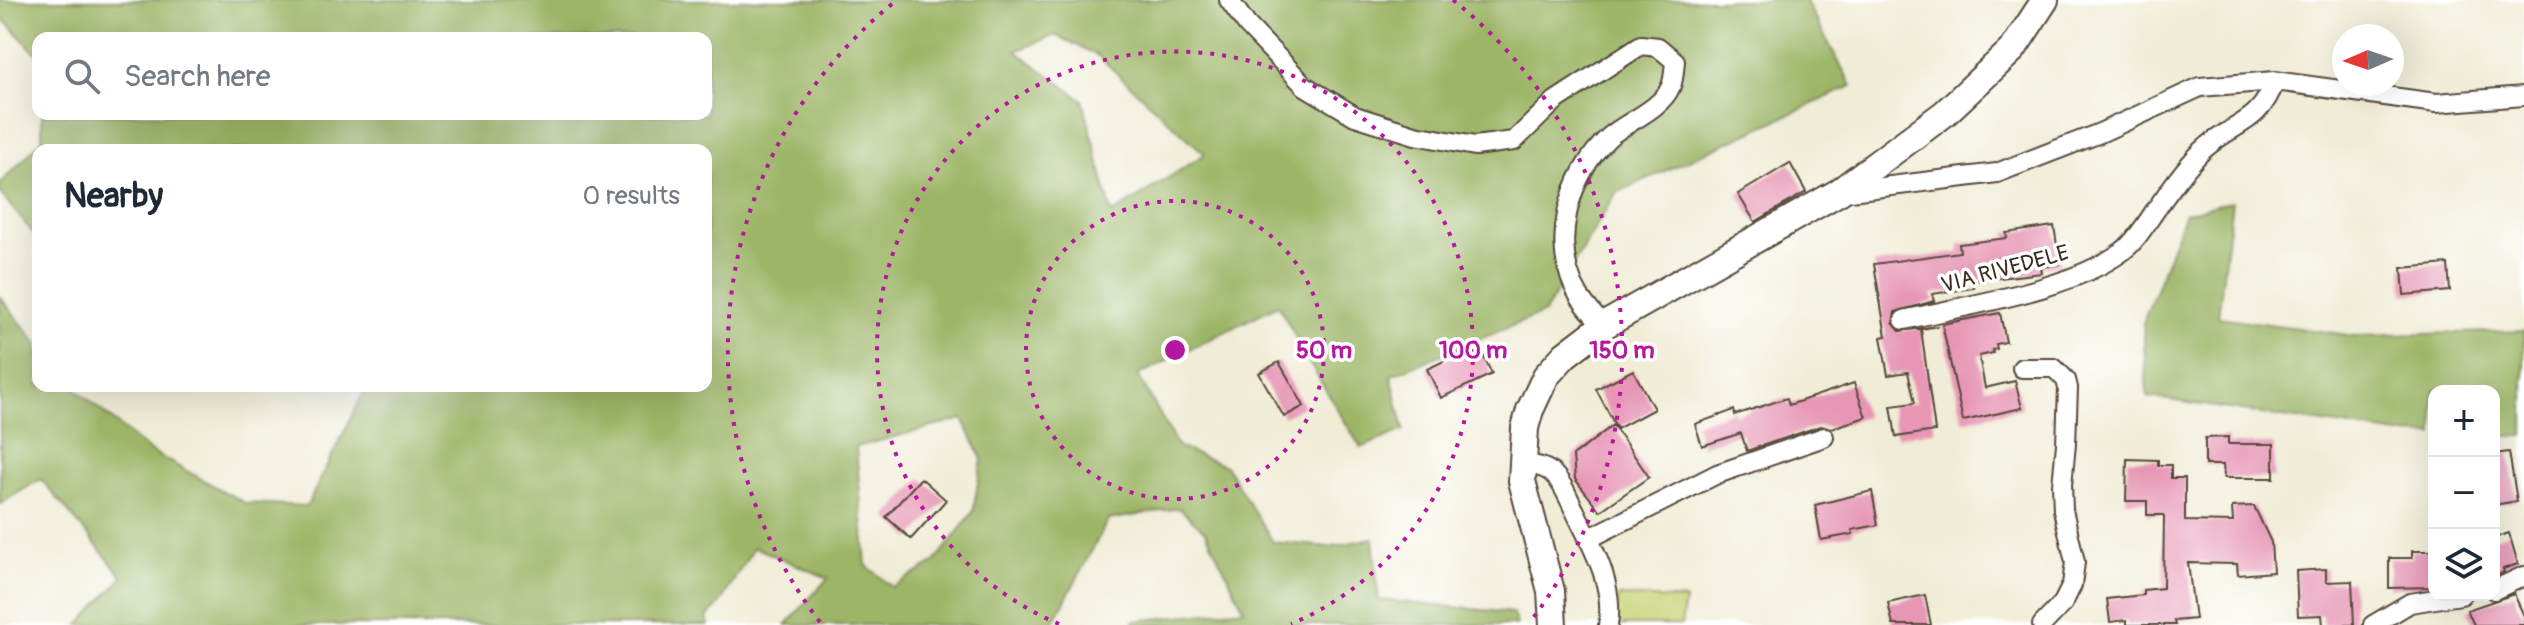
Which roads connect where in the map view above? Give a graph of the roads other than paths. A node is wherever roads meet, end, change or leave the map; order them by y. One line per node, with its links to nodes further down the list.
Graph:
1 (1229, 0): 7 (street)
2 (2045, 0): 5 (street)
3 (2275, 81): 4 (street); 5 (street); 6 (street, VIA RIVEDELE)
4 (2524, 96)
5 (1839, 192): 7 (street)
6 (1904, 320)
7 (1593, 332): 10 (street)
8 (2022, 368): 17 (street)
9 (1824, 437): 11 (street)
10 (1522, 464): 11 (street); 15 (street)
11 (1588, 539): 16 (street)
12 (2524, 576): 13 (street)
13 (2500, 587)
14 (2428, 600): 18 (street)
15 (1553, 625)
16 (1608, 625)
17 (2042, 625)
18 (2373, 625)

